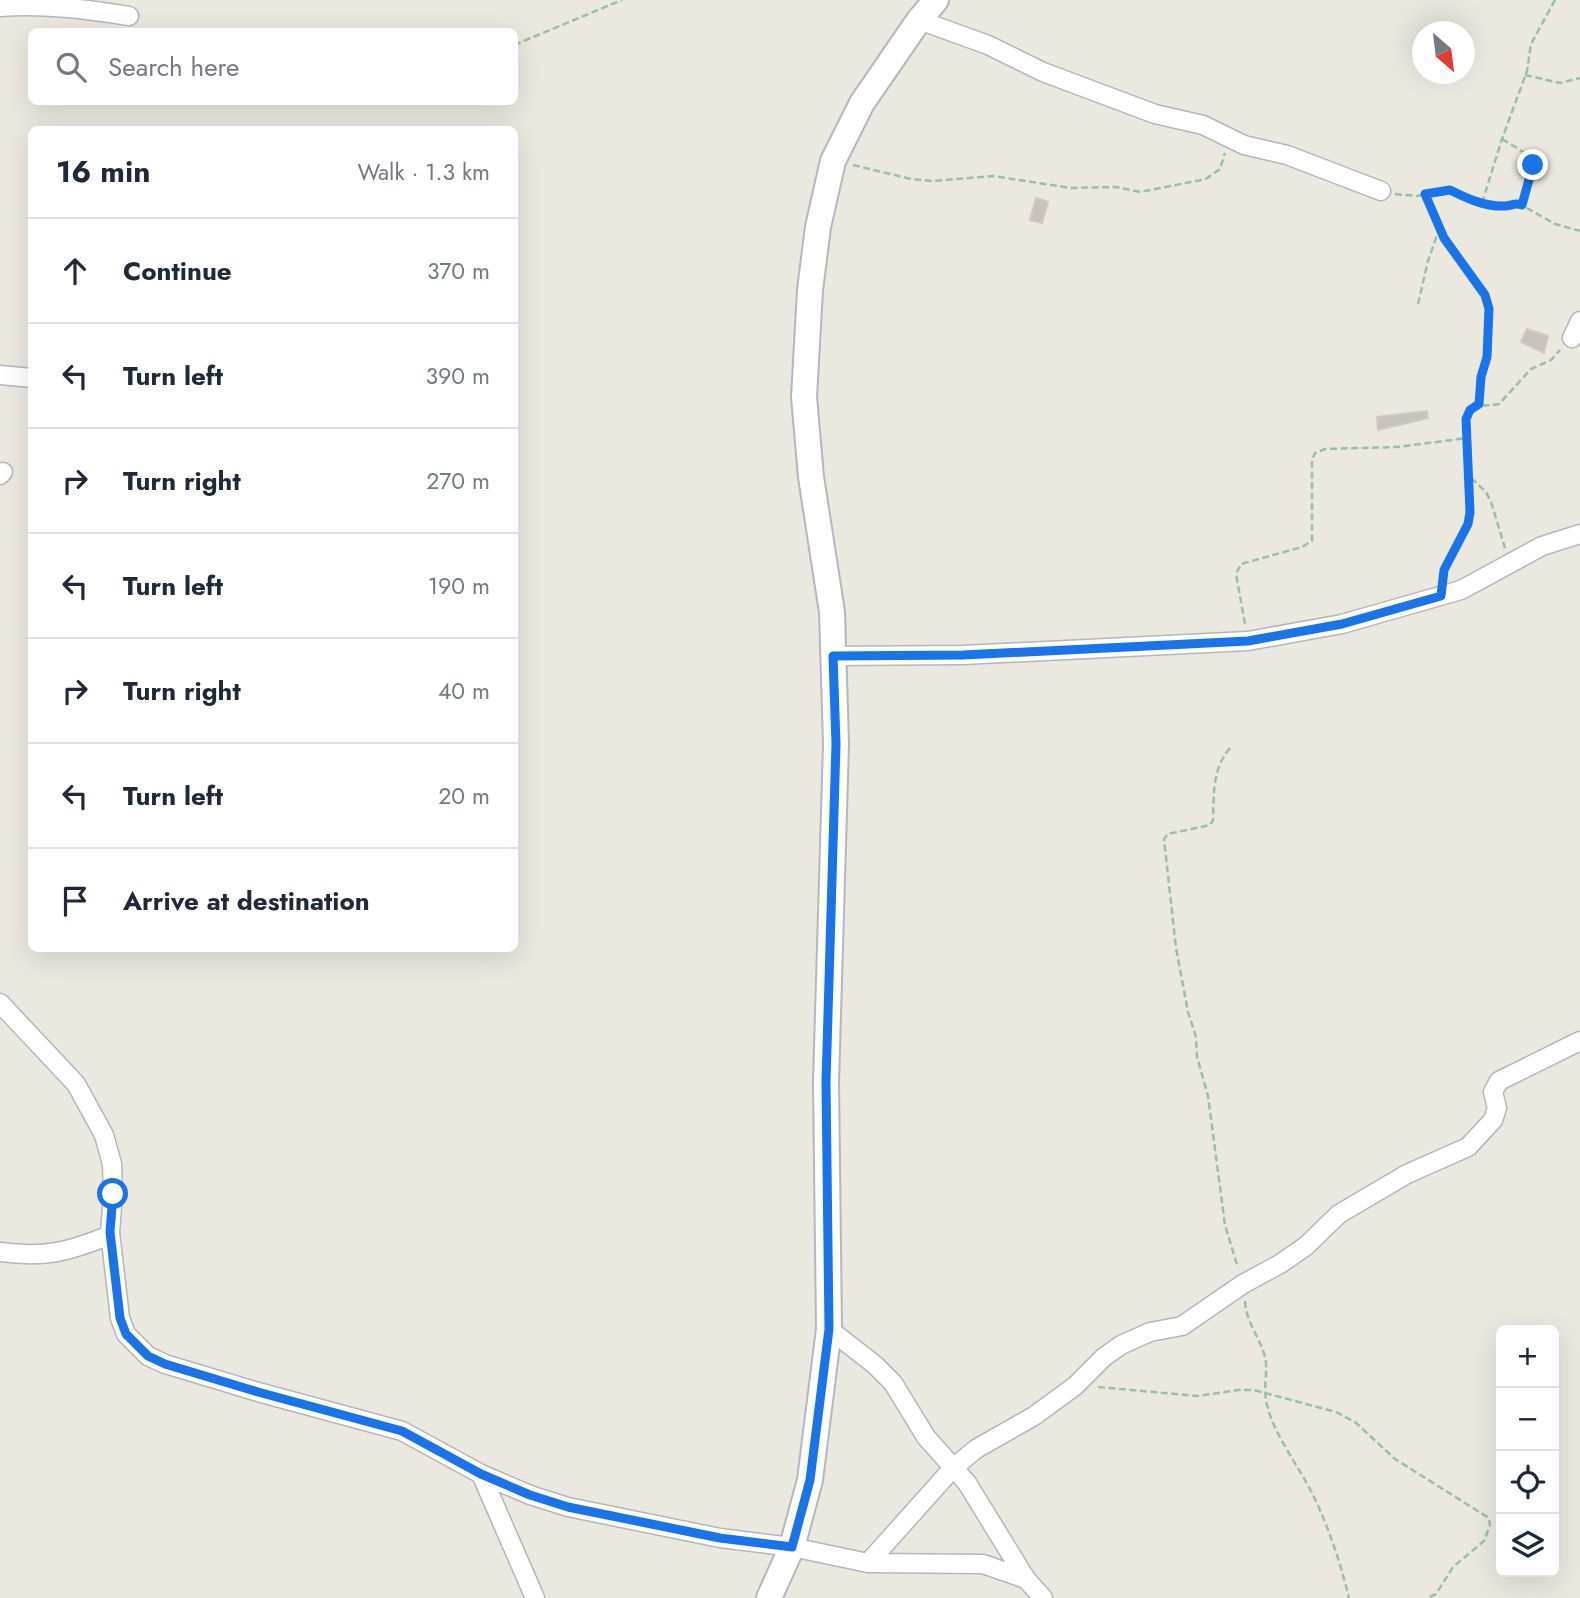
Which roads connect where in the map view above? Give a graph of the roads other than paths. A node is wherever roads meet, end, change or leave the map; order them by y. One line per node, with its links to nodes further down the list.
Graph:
1 (936, 0): 4 (street)
2 (0, 8): 3 (street)
3 (129, 16)
4 (919, 20): 5 (street); 11 (street)
5 (1381, 191)
6 (1580, 321): 7 (street)
7 (1572, 338)
8 (0, 375): 9 (street)
9 (28, 378)
10 (1580, 534): 11 (street)
11 (833, 656): 16 (street)
12 (0, 1003): 14 (street)
13 (1580, 1041): 17 (street)
14 (110, 1235): 15 (street); 18 (street)
15 (0, 1252)
16 (829, 1329): 17 (street); 19 (street)
17 (953, 1468): 20 (street); 21 (street)
18 (481, 1474): 19 (street); 22 (street)
19 (792, 1547): 20 (street); 23 (street)
20 (868, 1563): 21 (street)
21 (1026, 1579): 24 (street)
22 (535, 1598)
23 (769, 1598)
24 (1043, 1598)

